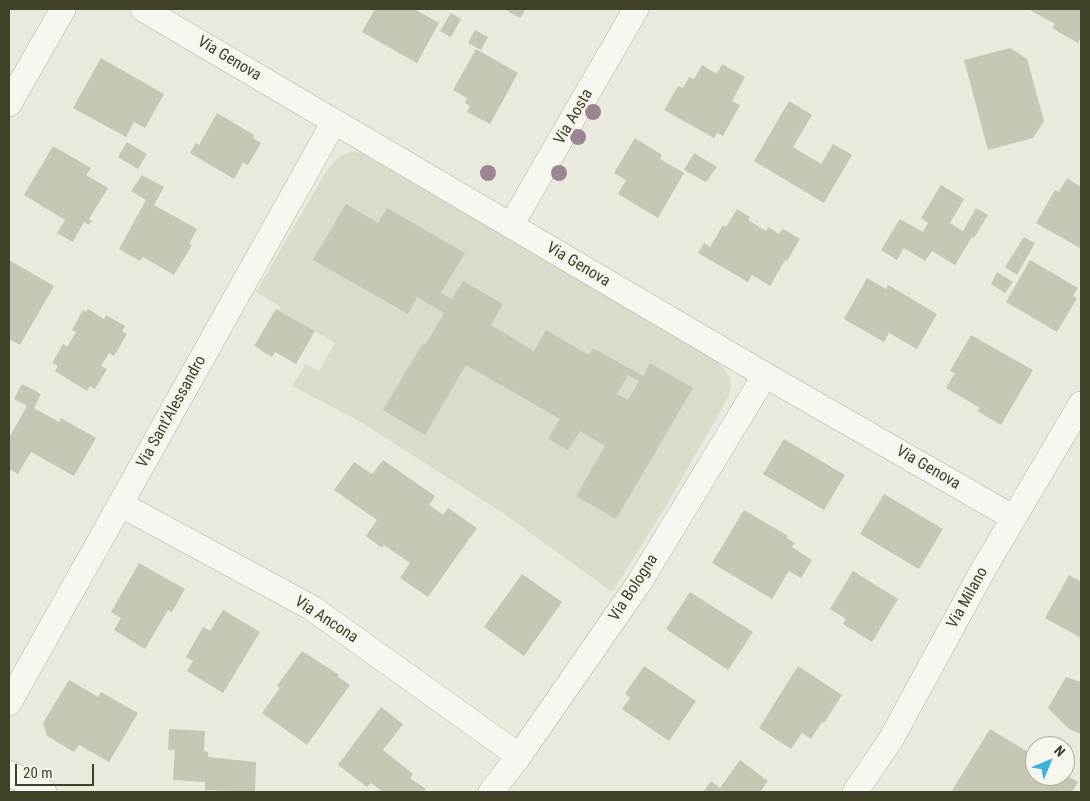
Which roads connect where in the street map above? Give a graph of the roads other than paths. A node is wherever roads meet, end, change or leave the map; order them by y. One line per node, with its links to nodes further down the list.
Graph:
1 (63, 9): 4 (street)
2 (143, 9): 5 (street, Via Genova)
3 (636, 9): 6 (street, Via Aosta)
4 (9, 104)
5 (334, 122): 6 (street, Via Genova); 9 (street, Via Sant'Alessandro)
6 (511, 225): 7 (street, Via Genova)
7 (765, 375): 10 (street, Via Genova); 12 (street, Via Bologna)
8 (1081, 404): 10 (street, Via Milano)
9 (120, 504): 11 (street, Via Sant'Alessandro); 12 (street, Via Ancona)
10 (1014, 518): 16 (street, Via Milano)
11 (9, 703)
12 (519, 756): 15 (street, Via Bologna)
13 (9, 773): 14 (street)
14 (44, 792)
15 (491, 792)
16 (854, 792)

